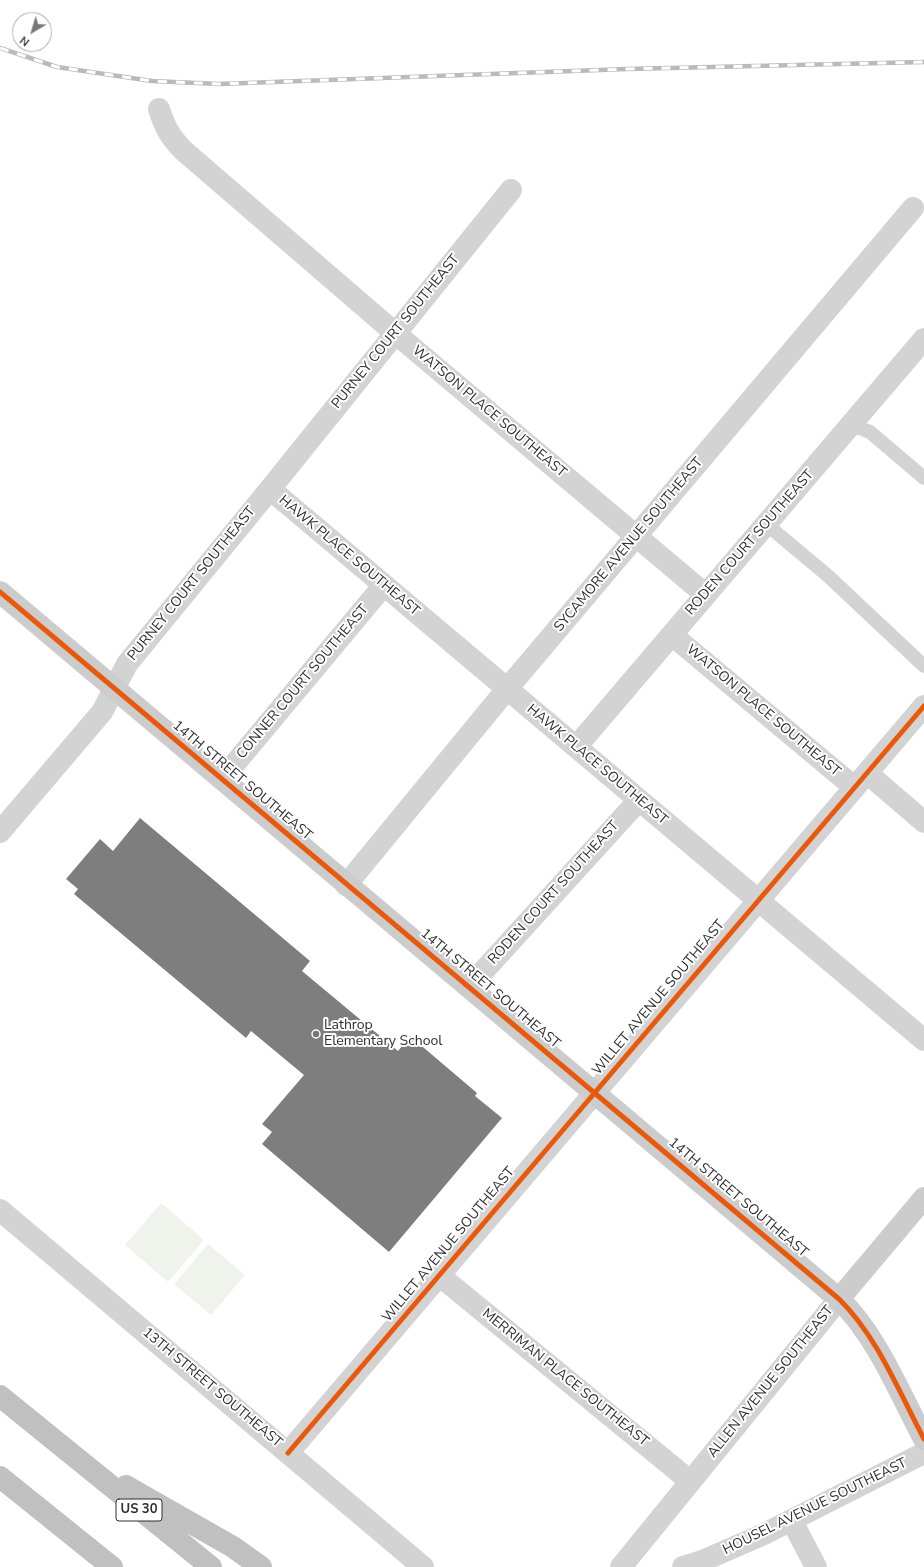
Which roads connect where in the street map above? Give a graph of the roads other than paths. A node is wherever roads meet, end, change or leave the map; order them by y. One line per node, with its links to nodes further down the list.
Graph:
1 (159, 109): 4 (street, WATSON PLACE SOUTHEAST)
2 (511, 190): 4 (street, PURNEY COURT SOUTHEAST)
3 (913, 208): 10 (street, SYCAMORE AVENUE SOUTHEAST)
4 (395, 333): 8 (street, PURNEY COURT SOUTHEAST); 10 (street, WATSON PLACE SOUTHEAST)
5 (924, 339): 6 (street, RODEN COURT SOUTHEAST)
6 (848, 428): 7 (lane); 9 (street, RODEN COURT SOUTHEAST)
7 (924, 478)
8 (270, 489): 11 (street, HAWK PLACE SOUTHEAST); 16 (street, PURNEY COURT SOUTHEAST)
9 (766, 524): 13 (street, RODEN COURT SOUTHEAST); 15 (lane)
10 (636, 537): 13 (street, WATSON PLACE SOUTHEAST); 17 (street, SYCAMORE AVENUE SOUTHEAST)
11 (384, 584): 17 (street, HAWK PLACE SOUTHEAST); 20 (street, CONNER COURT SOUTHEAST)
12 (0, 592): 16 (street, 14TH STREET SOUTHEAST)
13 (706, 595): 14 (street, RODEN COURT SOUTHEAST)
14 (672, 635): 19 (street, RODEN COURT SOUTHEAST); 21 (street, WATSON PLACE SOUTHEAST)
15 (924, 666)
16 (114, 689): 20 (street, 14TH STREET SOUTHEAST); 24 (street, PURNEY COURT SOUTHEAST)
17 (507, 689): 19 (street, HAWK PLACE SOUTHEAST); 25 (street, SYCAMORE AVENUE SOUTHEAST)
18 (924, 706): 21 (street, WILLET AVENUE SOUTHEAST)
19 (576, 747): 22 (street, HAWK PLACE SOUTHEAST)
20 (222, 779): 25 (street, 14TH STREET SOUTHEAST)
21 (861, 780): 23 (street, WATSON PLACE SOUTHEAST); 26 (street, WILLET AVENUE SOUTHEAST)
22 (639, 800): 26 (street, HAWK PLACE SOUTHEAST); 27 (street, RODEN COURT SOUTHEAST)
23 (924, 822)
24 (0, 832)
25 (346, 885): 27 (street, 14TH STREET SOUTHEAST)
26 (758, 900): 28 (street, HAWK PLACE SOUTHEAST); 29 (street, WILLET AVENUE SOUTHEAST)
27 (469, 987): 29 (street, 14TH STREET SOUTHEAST)
28 (924, 1040)
29 (594, 1092): 32 (street, WILLET AVENUE SOUTHEAST); 33 (street, 14TH STREET SOUTHEAST)
30 (924, 1198): 33 (street, ALLEN AVENUE SOUTHEAST)
31 (0, 1210): 37 (street, 13TH STREET SOUTHEAST)
32 (440, 1276): 37 (street, WILLET AVENUE SOUTHEAST); 40 (street, MERRIMAN PLACE SOUTHEAST)
33 (839, 1299): 35 (street, 14TH STREET SOUTHEAST); 40 (street, ALLEN AVENUE SOUTHEAST)
34 (0, 1396): 36 (highway, US 30)
35 (924, 1439)
36 (68, 1452): 45 (highway, US 30); 46 (highway)
37 (288, 1452): 47 (street, 13TH STREET SOUTHEAST)
38 (924, 1453): 43 (street, HOUSEL AVENUE SOUTHEAST)
39 (0, 1477): 42 (highway)
40 (690, 1481): 48 (street, ALLEN AVENUE SOUTHEAST)
41 (0, 1487): 42 (highway)
42 (30, 1501): 44 (highway)
43 (792, 1521): 49 (street, HOUSEL AVENUE SOUTHEAST); 50 (street)
44 (112, 1567)
45 (211, 1567)
46 (260, 1567)
47 (423, 1567)
48 (621, 1567)
49 (683, 1567)
50 (816, 1567)

